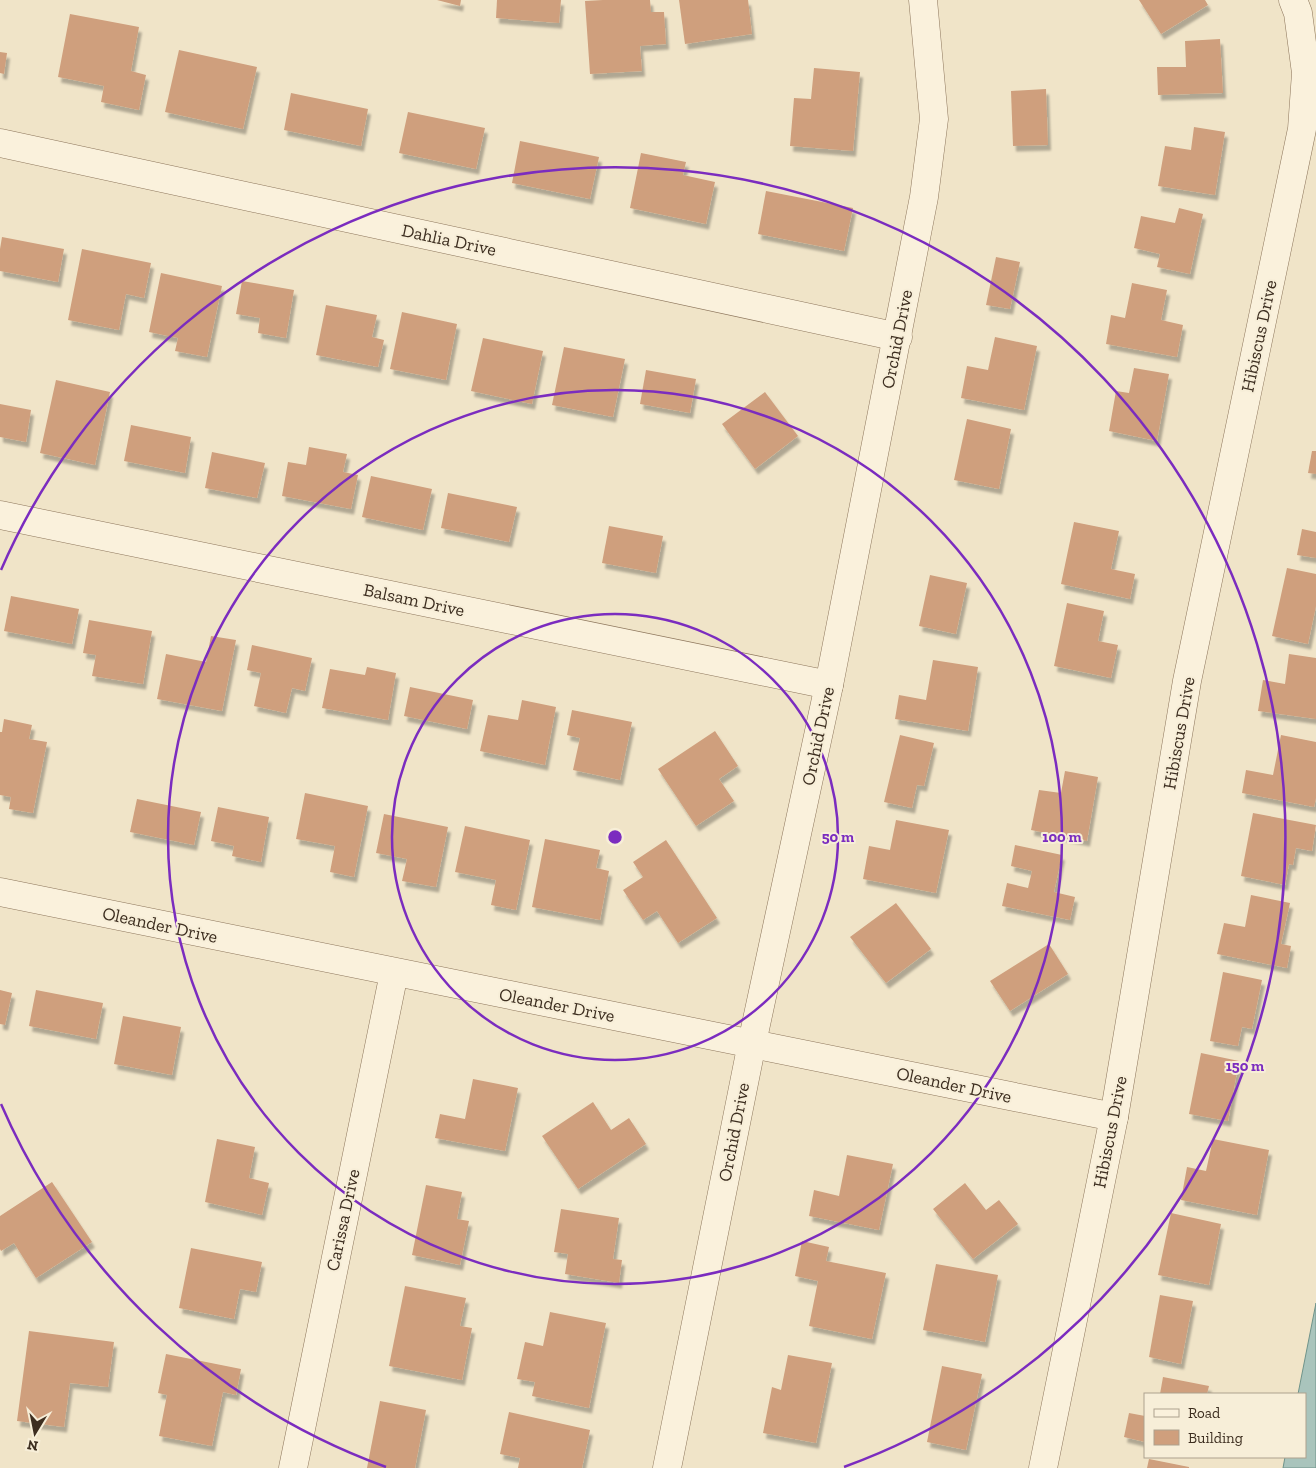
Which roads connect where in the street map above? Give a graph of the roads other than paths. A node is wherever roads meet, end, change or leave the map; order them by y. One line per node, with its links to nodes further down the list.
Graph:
1 (922, 0): 4 (street, Orchid Drive)
2 (1293, 0): 10 (street, Hibiscus Drive)
3 (0, 143): 4 (street, Dahlia Drive)
4 (898, 337): 6 (street, Orchid Drive)
5 (0, 515): 6 (street, Balsam Drive)
6 (829, 685): 9 (street, Orchid Drive)
7 (0, 892): 8 (street, Oleander Drive)
8 (394, 973): 9 (street, Oleander Drive); 11 (street, Carissa Drive)
9 (752, 1043): 10 (street, Oleander Drive); 12 (street, Orchid Drive)
10 (1114, 1117): 13 (street, Hibiscus Drive)
11 (292, 1468)
12 (667, 1468)
13 (1043, 1468)

